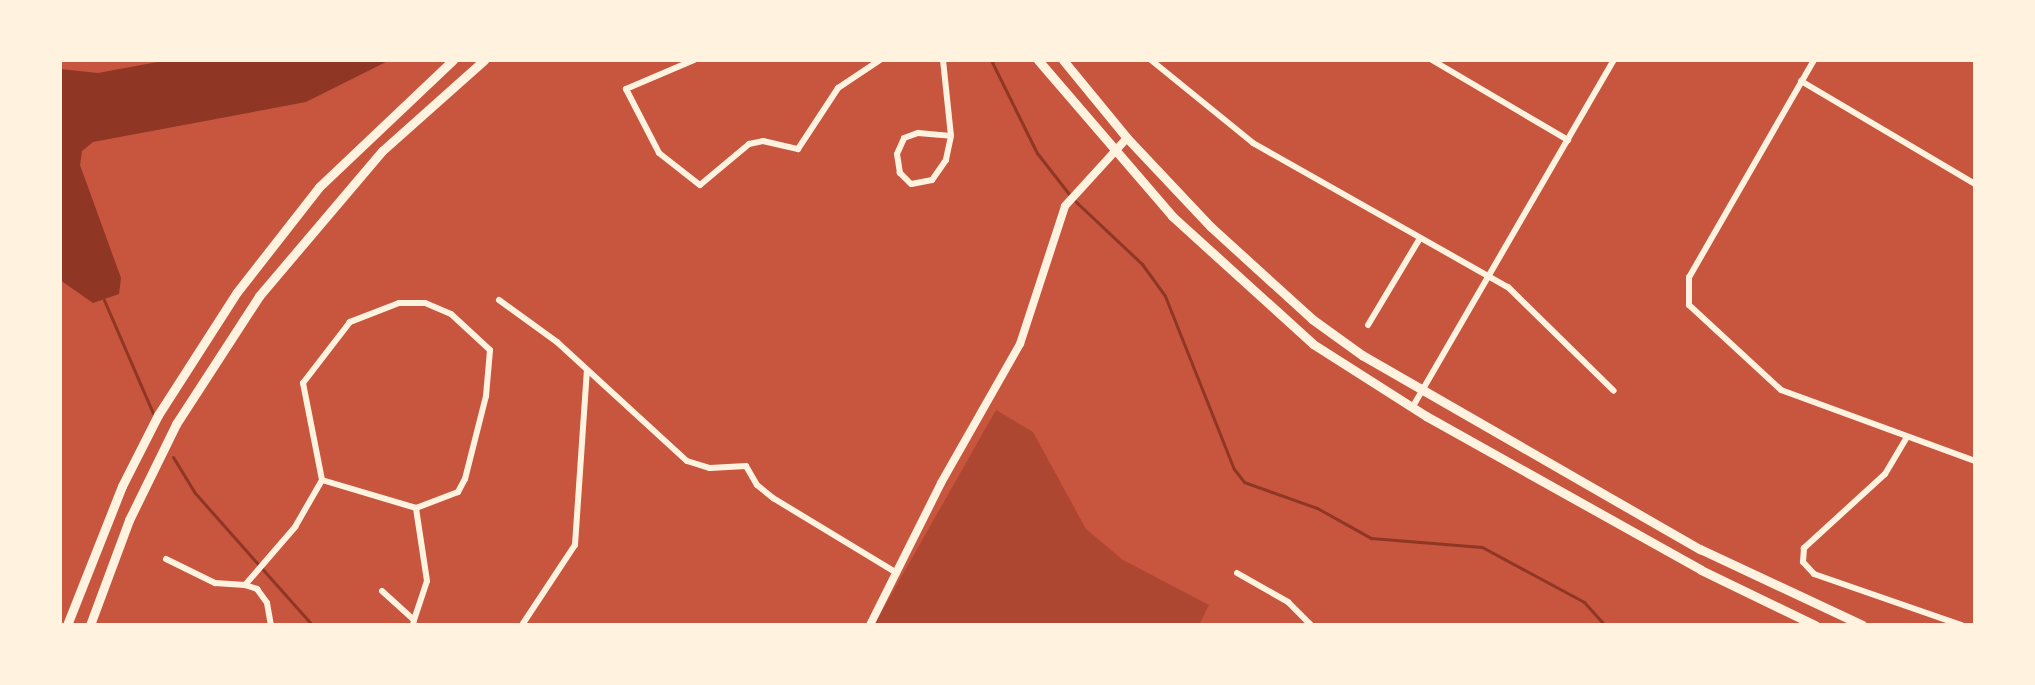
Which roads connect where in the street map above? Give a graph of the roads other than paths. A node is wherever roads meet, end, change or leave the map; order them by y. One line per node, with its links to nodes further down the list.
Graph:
1 (453, 60): 38 (main road)
2 (484, 60): 39 (main road)
3 (694, 60): 13 (street)
4 (858, 60): 13 (street)
5 (880, 60): 13 (street)
6 (943, 60): 15 (street)
7 (1038, 60): 18 (main road)
8 (1063, 60): 16 (main road)
9 (1151, 60): 20 (street)
10 (1432, 60): 17 (street)
11 (1614, 60): 17 (street)
12 (1814, 60): 14 (street)
13 (866, 68)
14 (1801, 81): 19 (street); 28 (street)
15 (951, 136): 15 (street)
16 (1127, 138): 18 (street); 26 (main road)
17 (1568, 140): 21 (street)
18 (1113, 151): 27 (main road); 34 (street)
19 (1975, 184)
20 (1420, 238): 21 (street); 23 (street)
21 (1489, 275): 25 (street); 26 (street)
22 (499, 300): 24 (street)
23 (1368, 325)
24 (587, 371): 34 (street); 41 (street)
25 (1614, 391)
26 (1421, 392): 27 (street); 45 (main road)
27 (1412, 408): 44 (main road)
28 (1907, 437): 29 (street); 46 (street)
29 (1975, 461)
30 (322, 480): 31 (street); 31 (street); 35 (street)
31 (416, 508): 37 (street)
32 (166, 559): 35 (street)
33 (1237, 573): 43 (street)
34 (900, 575): 42 (street)
35 (245, 585): 40 (street)
36 (382, 591): 37 (street)
37 (413, 622)
38 (67, 625)
39 (90, 625)
40 (271, 625)
41 (522, 625)
42 (870, 625)
43 (1311, 625)
44 (1815, 625)
45 (1862, 625)
46 (1961, 625)

